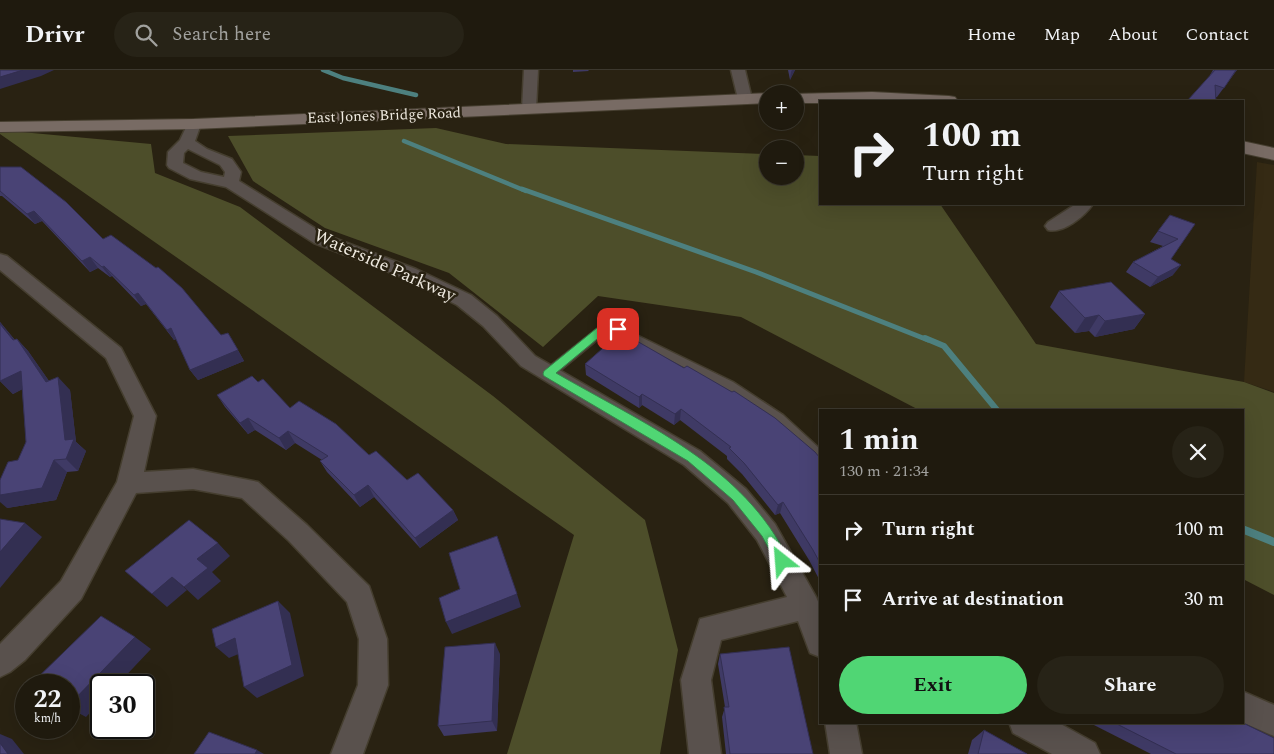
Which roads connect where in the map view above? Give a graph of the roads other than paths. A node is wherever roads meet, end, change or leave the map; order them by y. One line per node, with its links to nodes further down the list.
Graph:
1 (531, 70): 7 (street)
2 (738, 70): 5 (street)
3 (759, 98): 5 (street, East Jones Bridge Road)
4 (804, 98): 6 (street)
5 (745, 99): 7 (street, East Jones Bridge Road)
6 (930, 100)
7 (529, 109): 8 (street, East Jones Bridge Road)
8 (194, 124): 9 (street, East Jones Bridge Road); 10 (street)
9 (0, 127)
10 (188, 142): 13 (street, Waterside Parkway); 13 (street)
11 (1244, 147): 12 (street)
12 (1273, 151)
13 (228, 172): 17 (street, Waterside Parkway)
14 (1084, 205): 15 (street)
15 (1054, 226)
16 (0, 260): 19 (street)
17 (548, 374): 18 (lane); 20 (street, Waterside Parkway)
18 (819, 455)
19 (129, 483): 22 (street); 27 (street)
20 (806, 606): 21 (street, Waterside Parkway); 28 (street)
21 (819, 640)
22 (0, 662)
23 (1244, 707): 24 (street)
24 (1274, 721)
25 (840, 724): 29 (street)
26 (1028, 724): 30 (street)
27 (347, 754)
28 (705, 754)
29 (846, 754)
30 (1084, 754)

